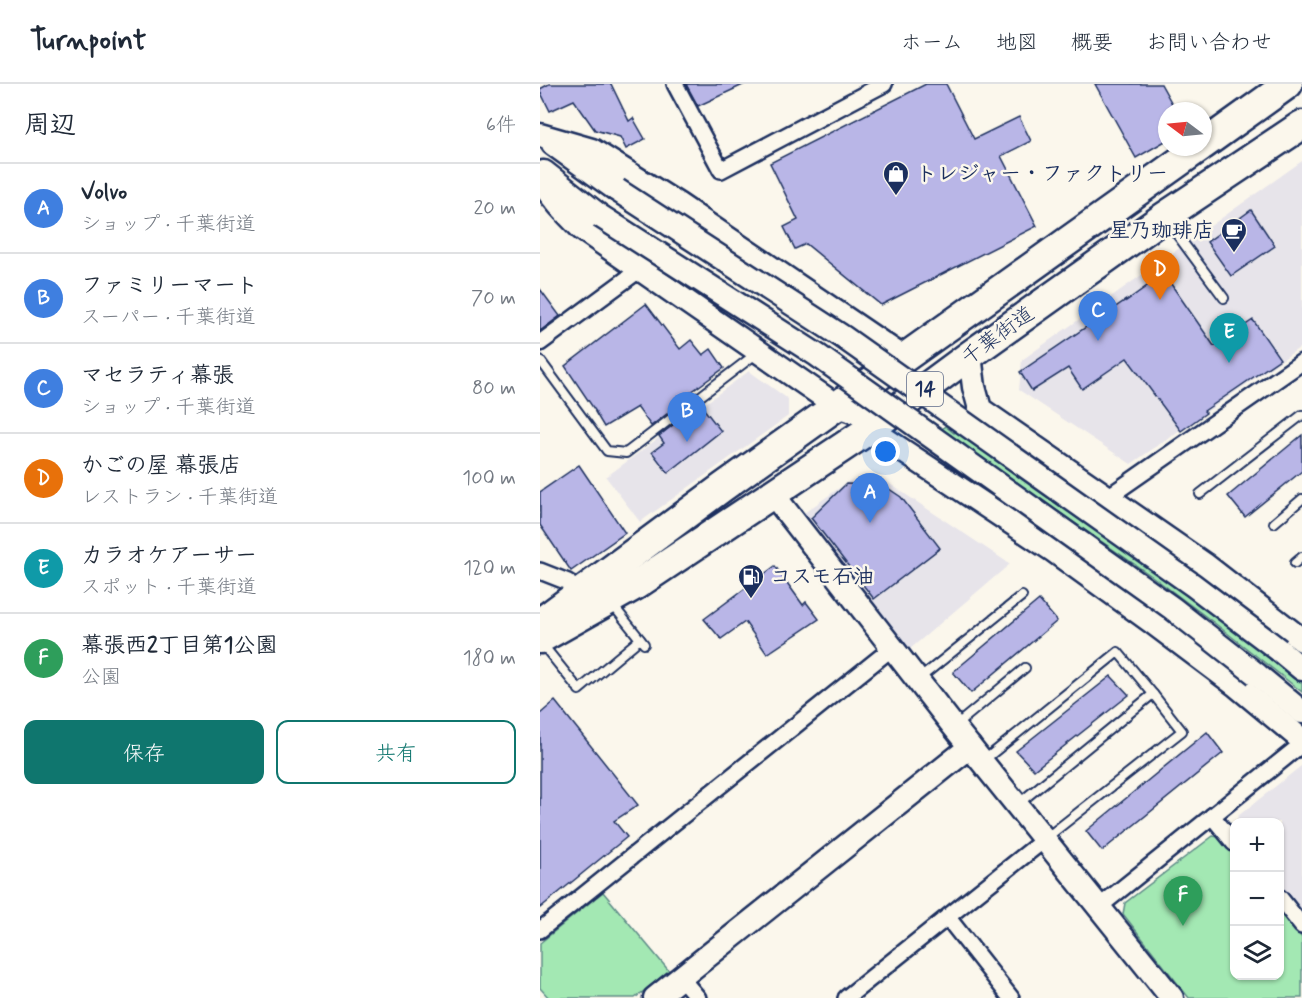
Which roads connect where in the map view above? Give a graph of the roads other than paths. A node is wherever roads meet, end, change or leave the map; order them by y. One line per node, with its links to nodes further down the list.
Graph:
1 (675, 84): 2 (street)
2 (884, 84)
3 (1288, 84): 6 (highway, 千葉街道 / 14)
4 (1302, 125): 10 (highway, 千葉街道 / 14)
5 (540, 135): 16 (street); 41 (street, bridge)
6 (1212, 138)
7 (1187, 156): 16 (highway, 千葉街道 / 14)
8 (540, 169): 44 (street, bridge)
9 (540, 179): 11 (street)
10 (1164, 217): 12 (lane); 15 (highway, 千葉街道 / 14)
11 (639, 270): 13 (street); 14 (street)
12 (1224, 298)
13 (540, 343)
14 (758, 352): 17 (lane); 20 (street)
15 (970, 356): 19 (highway, 千葉街道 / 14); 25 (street)
16 (904, 358): 20 (highway, 千葉街道 / 14)
17 (540, 360)
18 (1302, 362): 25 (street)
19 (903, 405): 20 (street); 22 (highway, 千葉街道 / 14)
20 (837, 406): 28 (highway, 千葉街道 / 14)
21 (1302, 416): 24 (lane)
22 (870, 429): 23 (highway, 千葉街道 / 14); 46 (street)
23 (772, 493): 35 (highway, 千葉街道 / 14); 39 (street)
24 (1200, 494)
25 (1108, 497): 38 (street)
26 (1302, 499): 27 (lane)
27 (1274, 523)
28 (634, 552): 32 (highway); 36 (highway, 千葉街道 / 14)
29 (1302, 557): 30 (lane)
30 (1295, 563)
31 (540, 571): 32 (street)
32 (568, 582): 34 (highway)
33 (1022, 596): 42 (lane)
34 (540, 598)
35 (610, 600): 37 (highway, 千葉街道 / 14); 37 (lane)
36 (540, 623)
37 (540, 640)
38 (1302, 640)
39 (892, 648): 42 (street); 57 (street)
40 (1025, 668): 45 (lane)
41 (1302, 669)
42 (918, 680): 45 (street)
43 (1153, 694): 48 (lane); 49 (lane); 52 (lane)
44 (1302, 712)
45 (954, 727): 48 (street)
46 (1302, 740)
47 (1302, 744): 50 (street)
48 (976, 754): 49 (street); 58 (street)
49 (1017, 805): 52 (street)
50 (1212, 816): 51 (street); 54 (street)
51 (1230, 838)
52 (1045, 839): 54 (street); 55 (street)
53 (1284, 903): 56 (street)
54 (1099, 907): 63 (street)
55 (948, 918): 59 (street); 62 (street)
56 (1302, 926)
57 (540, 930)
58 (681, 978): 60 (street); 61 (street)
59 (850, 997)
60 (655, 998)
61 (698, 998)
62 (1011, 998)
63 (1172, 998)

